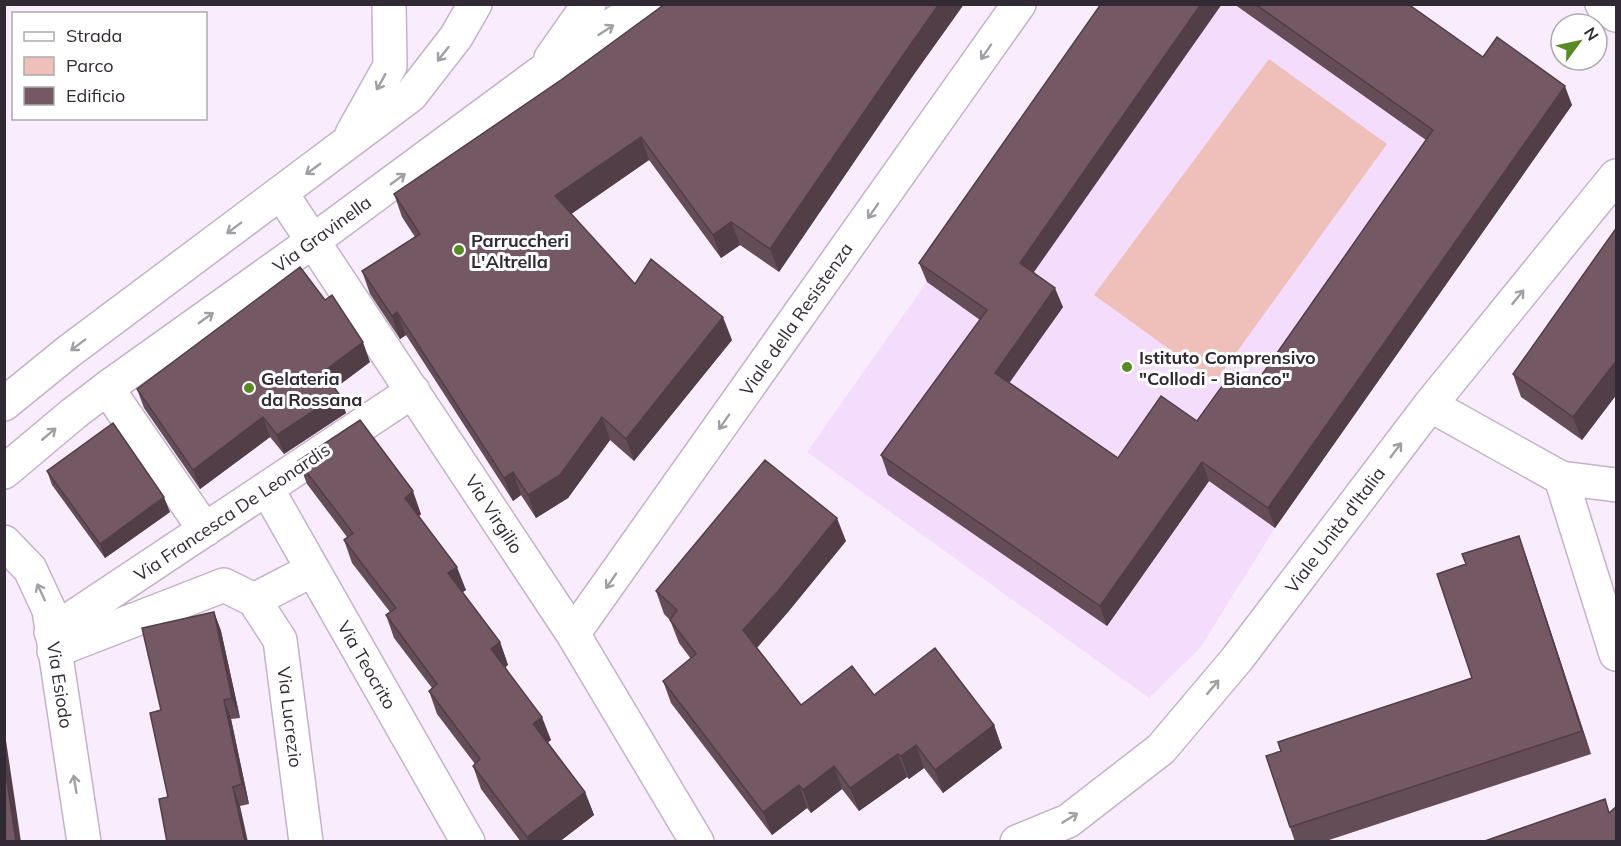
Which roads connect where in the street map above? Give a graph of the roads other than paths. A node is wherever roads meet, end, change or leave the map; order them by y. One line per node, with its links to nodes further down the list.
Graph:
1 (388, 4): 9 (street, one-way to 9)
2 (475, 4): 9 (street, one-way to 9)
3 (589, 4): 8 (street)
4 (644, 4): 8 (street, Via Gravinella, one-way to 4)
5 (1019, 4): 25 (street, Viale della Resistenza, one-way to 25)
6 (1602, 4): 7 (street)
7 (1617, 15)
8 (540, 74): 12 (street, Via Gravinella, one-way to 8)
9 (346, 145): 11 (street, one-way to 11)
10 (1617, 176): 16 (street, Viale Unità d'Italia, one-way to 10)
11 (281, 193): 12 (street, Via Virgilio); 15 (street, one-way to 15)
12 (313, 241): 13 (street, Via Gravinella, one-way to 12); 14 (street, Via Virgilio)
13 (107, 388): 17 (street, Via Gravinella, one-way to 13); 21 (street)
14 (413, 392): 20 (street, Via Francesca De Leonardis); 25 (street, Via Virgilio)
15 (4, 404)
16 (1430, 405): 18 (street); 32 (street, Viale Unità d'Italia, one-way to 16)
17 (4, 471)
18 (1561, 478): 19 (street); 27 (street)
19 (1617, 485)
20 (267, 489): 21 (street, Via Francesca De Leonardis); 23 (street, Via Teocrito)
21 (205, 530): 26 (street, Via Francesca De Leonardis)
22 (4, 542): 26 (street, Via Esiodo, one-way to 22)
23 (312, 570): 24 (street); 30 (street, Via Teocrito)
24 (254, 600): 26 (street); 29 (street, Via Lucrezio)
25 (573, 634): 31 (street, Via Virgilio)
26 (53, 642): 28 (street, Via Esiodo, one-way to 26)
27 (1617, 654)
28 (84, 842)
29 (306, 842)
30 (468, 842)
31 (697, 842)
32 (1017, 842)

